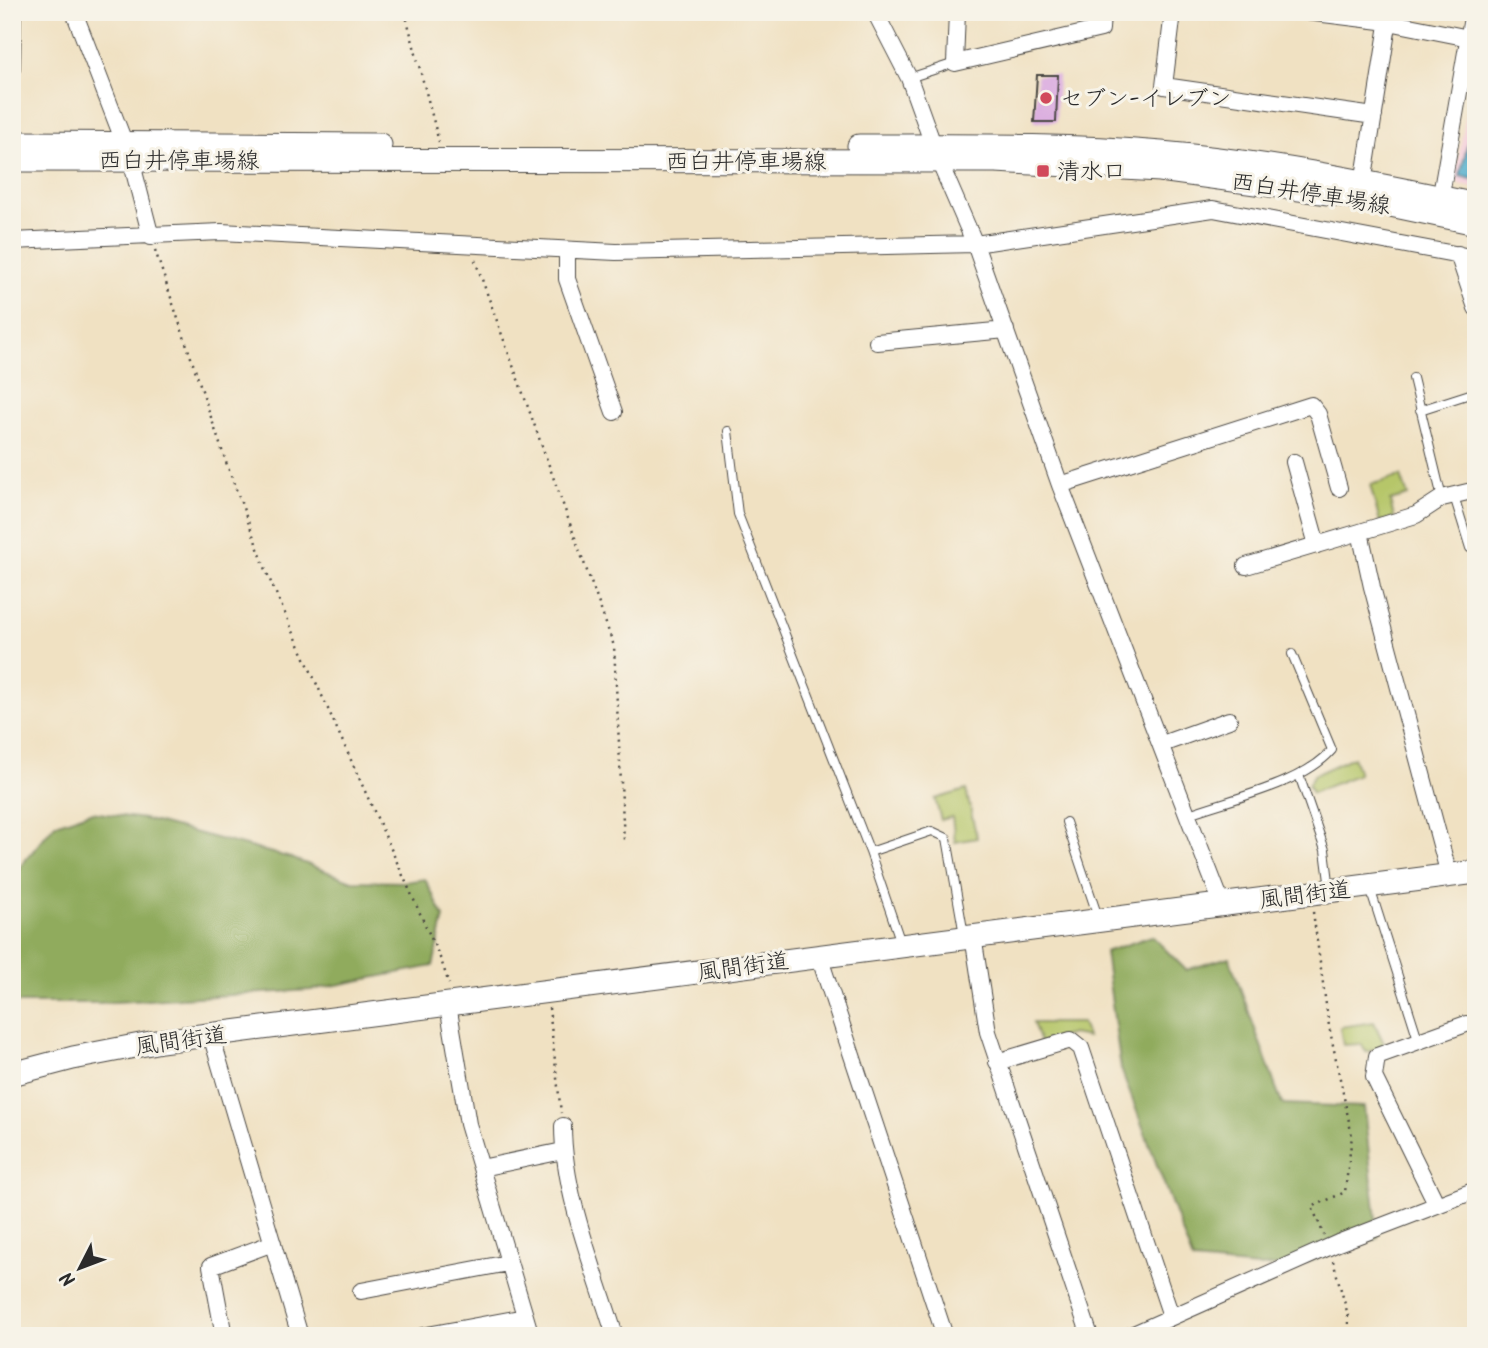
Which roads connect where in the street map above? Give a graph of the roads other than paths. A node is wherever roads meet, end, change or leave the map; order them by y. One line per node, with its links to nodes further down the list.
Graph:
1 (13, 12): 12 (street)
2 (74, 12): 16 (street)
3 (875, 12): 13 (street)
4 (957, 12): 11 (street)
5 (1102, 12): 11 (street)
6 (1173, 12): 14 (street)
7 (1473, 12): 10 (street)
8 (1315, 13): 9 (street)
9 (1390, 17): 10 (street); 14 (street)
10 (1469, 38): 21 (street)
11 (955, 63): 13 (lane)
12 (12, 69)
13 (909, 78): 17 (street)
14 (1374, 116): 19 (street)
15 (12, 143): 16 (main road, 西白井停車場線)
16 (126, 151): 17 (main road, 西白井停車場線); 17 (main road, 西白井停車場線); 18 (main road, 西白井停車場線); 23 (street)
17 (937, 153): 19 (main road, 西白井停車場線); 25 (street)
18 (12, 160)
19 (1362, 190): 21 (main road, 西白井停車場線)
20 (1476, 205): 21 (main road, 西白井停車場線)
21 (1439, 206): 22 (main road, 西白井停車場線)
22 (1476, 223)
23 (151, 237): 24 (street); 26 (street)
24 (12, 241)
25 (975, 244): 26 (street); 27 (street); 30 (street)
26 (567, 250): 35 (street)
27 (1458, 254): 28 (street); 29 (street)
28 (1476, 258)
29 (1476, 308)
30 (1006, 330): 31 (street); 38 (street)
31 (877, 342)
32 (1413, 378): 34 (lane)
33 (1476, 392): 34 (lane)
34 (1420, 410): 41 (lane)
35 (614, 412)
36 (728, 431): 52 (lane)
37 (1294, 462): 43 (street)
38 (1060, 485): 39 (street); 48 (street)
39 (1339, 488)
40 (1476, 490): 41 (street)
41 (1448, 497): 42 (street); 44 (lane)
42 (1360, 532): 43 (street); 54 (street)
43 (1317, 544): 45 (street)
44 (1470, 548)
45 (1246, 566)
46 (1292, 654): 49 (lane)
47 (1229, 720): 48 (street)
48 (1161, 744): 50 (street)
49 (1298, 775): 50 (lane); 56 (lane)
50 (1189, 814): 57 (street)
51 (1066, 822): 58 (lane)
52 (870, 852): 59 (lane); 60 (lane)
53 (1476, 872): 54 (main road, 風間街道)
54 (1449, 875): 55 (main road, 風間街道)
55 (1369, 886): 56 (main road, 風間街道); 65 (lane)
56 (1320, 891): 57 (main road, 風間街道)
57 (1222, 904): 58 (main road, 風間街道)
58 (1099, 920): 59 (main road, 風間街道)
59 (969, 937): 60 (main road, 風間街道); 66 (street)
60 (902, 946): 61 (main road, 風間街道)
61 (819, 956): 62 (main road, 風間街道); 84 (street)
62 (452, 1004): 64 (main road, 風間街道); 70 (street)
63 (1466, 1024): 65 (street)
64 (211, 1035): 67 (main road, 風間街道); 73 (street)
65 (1418, 1039): 72 (street)
66 (997, 1062): 76 (street); 85 (street)
67 (12, 1074)
68 (563, 1126): 69 (street)
69 (563, 1151): 70 (street); 83 (street)
70 (481, 1168): 74 (street)
71 (1476, 1190): 72 (street)
72 (1437, 1205): 76 (street)
73 (272, 1243): 79 (street); 80 (street)
74 (508, 1263): 75 (street); 77 (street)
75 (361, 1292)
76 (1171, 1316): 86 (street)
77 (525, 1317): 78 (street); 82 (street)
78 (448, 1334): 81 (street)
79 (223, 1336)
80 (300, 1336)
81 (422, 1336)
82 (531, 1336)
83 (615, 1336)
84 (945, 1336)
85 (1090, 1336)
86 (1129, 1336)

